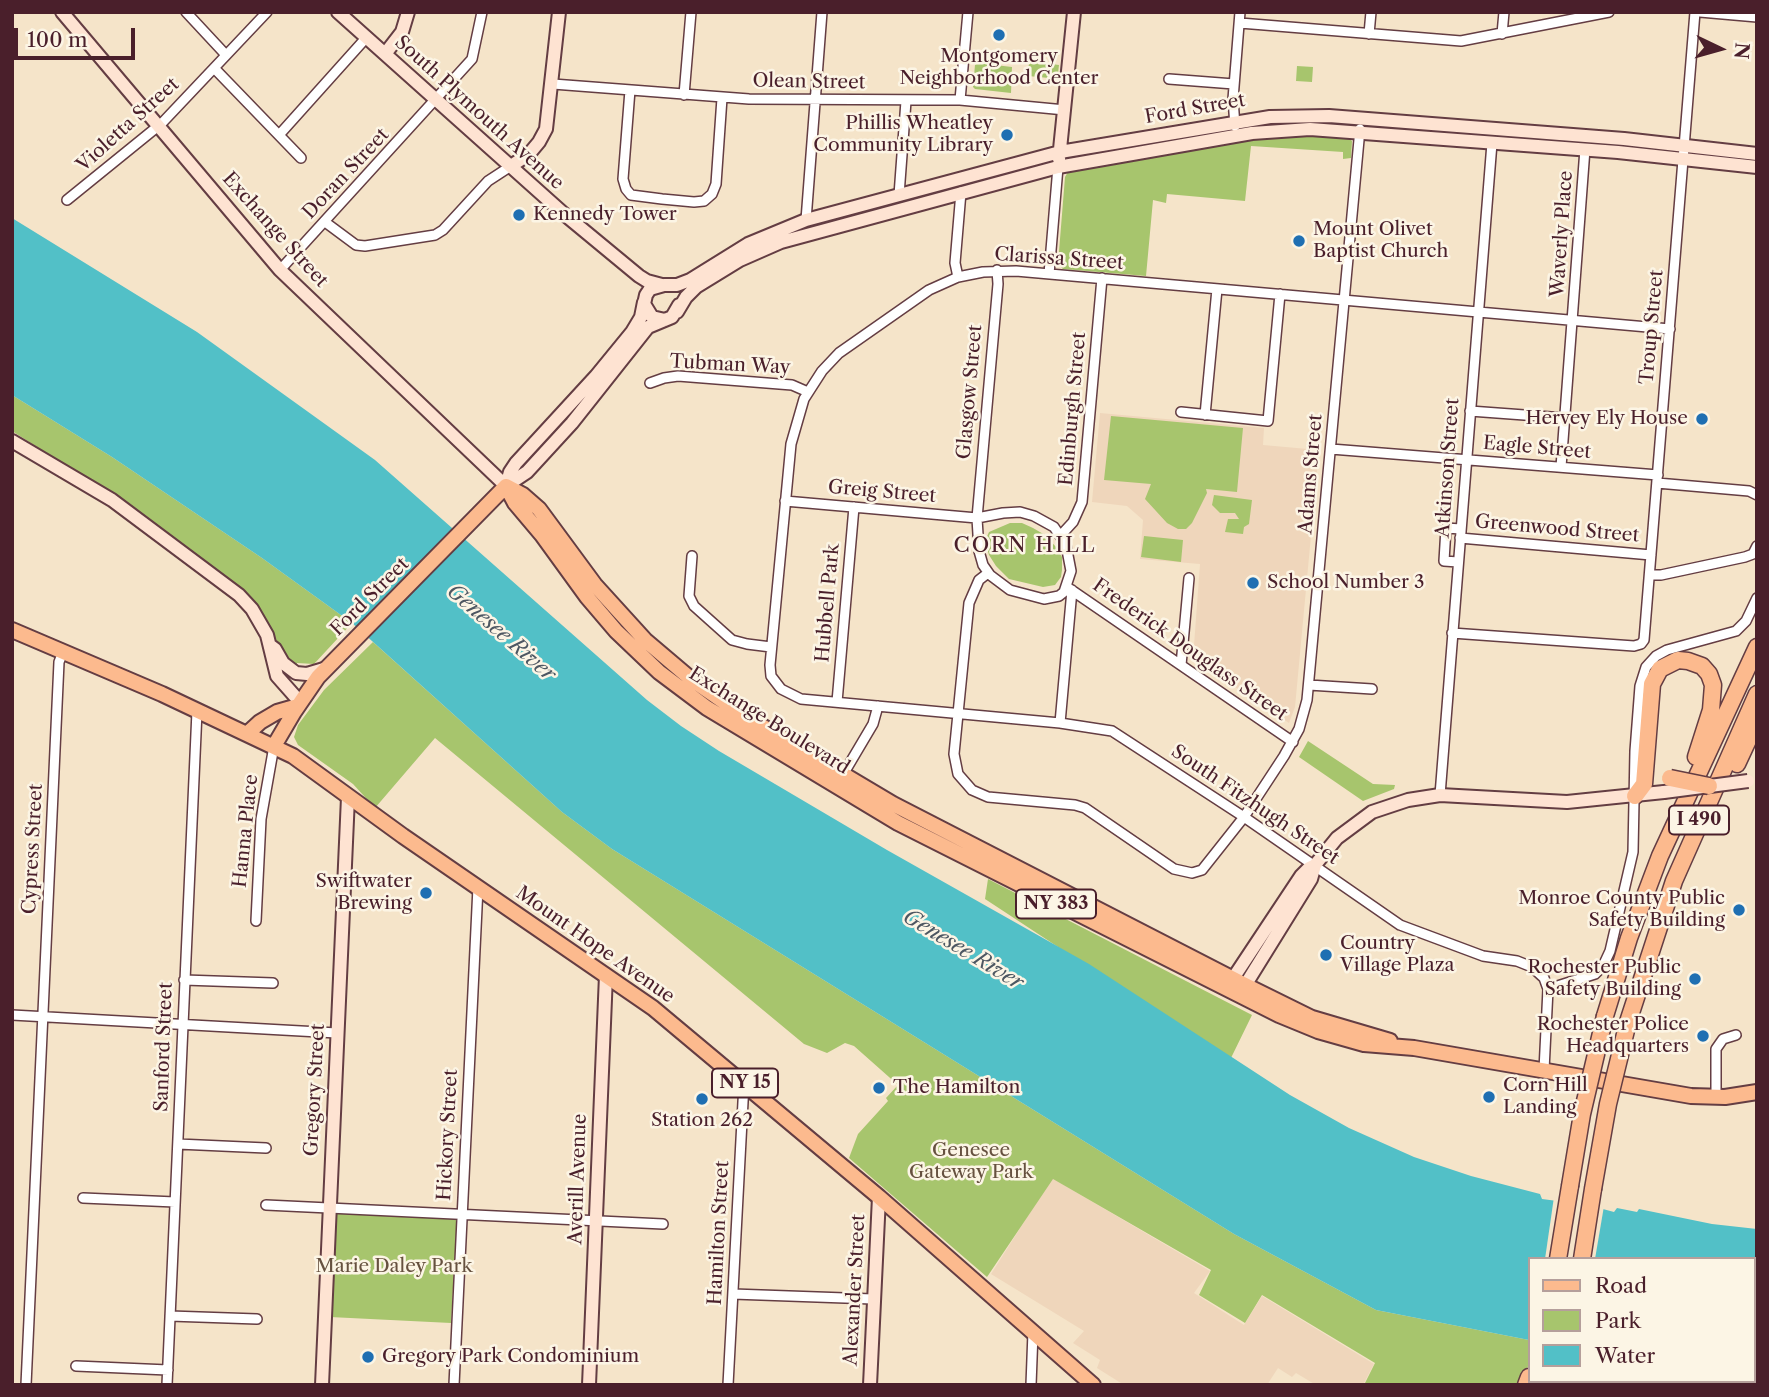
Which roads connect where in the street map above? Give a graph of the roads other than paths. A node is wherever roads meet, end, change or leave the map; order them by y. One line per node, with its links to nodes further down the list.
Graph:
1 (62, 12): 39 (main road, Exchange Street)
2 (186, 12): 24 (street)
3 (267, 12): 24 (street, Violetta Street)
4 (338, 12): 22 (main road, South Plymouth Avenue)
5 (408, 12): 23 (main road)
6 (482, 12): 32 (street, Doran Street)
7 (559, 12): 27 (main road)
8 (691, 12): 30 (street)
9 (822, 12): 33 (street)
10 (968, 12): 34 (street)
11 (1074, 12): 36 (main road)
12 (1240, 12): 19 (street)
13 (1371, 12): 20 (street)
14 (1504, 12): 21 (street)
15 (1609, 12): 17 (street)
16 (1698, 12): 18 (street); 46 (street, Troup Street)
17 (1596, 13): 21 (street)
18 (1757, 17)
19 (1240, 23): 20 (street); 28 (street)
20 (1369, 34): 21 (street)
21 (1502, 34)
22 (366, 38): 23 (main road, South Plymouth Avenue); 41 (street)
23 (385, 54): 32 (main road, South Plymouth Avenue)
24 (226, 55): 25 (street, Violetta Street)
25 (214, 68): 39 (street, Violetta Street); 41 (street)
26 (1169, 79): 28 (street)
27 (553, 84): 29 (street, Olean Street); 49 (main road)
28 (1234, 84): 38 (street)
29 (630, 90): 30 (street, Olean Street); 31 (street)
30 (684, 94): 31 (street, Olean Street)
31 (722, 98): 33 (street, Olean Street)
32 (436, 100): 49 (main road, South Plymouth Avenue); 57 (street, Doran Street)
33 (814, 100): 35 (street, Olean Street); 56 (street)
34 (960, 100): 35 (street, Olean Street); 36 (street, Olean Street)
35 (906, 101): 53 (street)
36 (1065, 110): 45 (main road)
37 (1361, 118): 38 (main road, Ford Street); 40 (street, Adams Street); 46 (main road, Ford Street)
38 (1235, 122): 42 (street); 45 (main road, Ford Street)
39 (158, 126): 54 (street, Violetta Street); 58 (main road, Exchange Street)
40 (1360, 132): 42 (main road, Ford Street); 43 (main road, Ford Street); 66 (street, Adams Street)
41 (279, 135): 48 (street)
42 (1237, 136): 50 (main road, Ford Street)
43 (1492, 143): 44 (main road, Ford Street); 69 (street, Atkinson Street)
44 (1585, 149): 46 (main road, Ford Street); 71 (street, Waverly Place)
45 (1060, 152): 50 (main road); 53 (main road, Ford Street)
46 (1684, 152): 47 (main road, Ford Street); 51 (main road, Ford Street); 72 (street, Troup Street)
47 (1757, 154)
48 (301, 158)
49 (511, 166): 55 (main road, South Plymouth Avenue); 57 (street)
50 (1058, 167): 52 (main road, Ford Street); 60 (street)
51 (1757, 167)
52 (961, 192): 61 (street); 68 (main road, Ford Street)
53 (899, 195): 56 (main road, Ford Street)
54 (67, 200)
55 (564, 214): 63 (main road, South Plymouth Avenue); 67 (main road, South Plymouth Avenue)
56 (806, 220): 63 (main road, Ford Street)
57 (325, 222): 58 (street, Doran Street)
58 (280, 270): 84 (main road, Exchange Street)
59 (997, 270): 60 (street, Clarissa Street); 61 (street, Clarissa Street); 88 (street, Glasgow Street)
60 (1049, 274): 62 (street, Clarissa Street)
61 (958, 277): 74 (street, Clarissa Street)
62 (1102, 278): 64 (street, Clarissa Street); 90 (street, Edinburgh Street)
63 (663, 285): 67 (main road); 68 (main road)
64 (1217, 289): 65 (street, Clarissa Street); 77 (street)
65 (1280, 294): 66 (street, Clarissa Street); 77 (street)
66 (1345, 300): 69 (street, Clarissa Street); 80 (street, Adams Street)
67 (645, 302): 70 (main road); 84 (main road, Ford Street)
68 (677, 312): 70 (main road)
69 (1478, 312): 71 (street, Clarissa Street); 75 (street, Atkinson Street)
70 (665, 320): 84 (main road, Ford Street)
71 (1573, 320): 72 (street, Clarissa Street); 78 (street, Waverly Place)
72 (1670, 329): 83 (street, Troup Street)
73 (650, 383): 74 (street, Tubman Way)
74 (808, 391): 86 (street, Clarissa Street)
75 (1470, 411): 78 (street); 81 (street, Atkinson Street)
76 (1181, 412): 77 (street)
77 (1205, 415)
78 (1565, 418): 82 (street, Waverly Place)
79 (12, 441): 102 (main road)
80 (1331, 449): 81 (street, Eagle Street); 108 (street, Adams Street)
81 (1466, 460): 82 (street, Eagle Street); 89 (street, Atkinson Street)
82 (1561, 467): 83 (street, Eagle Street)
83 (1657, 479): 85 (street, Eagle Street); 92 (street, Troup Street)
84 (506, 486): 107 (main road, Ford Street); 123 (main road, Exchange Boulevard / NY 383); 123 (main road, Exchange Boulevard / NY 383)
85 (1757, 495)
86 (785, 501): 87 (street, Greig Street); 103 (street, Clarissa Street)
87 (854, 507): 88 (street, Greig Street); 111 (street, Hubbell Park)
88 (977, 517): 90 (street); 95 (street)
89 (1460, 533): 92 (street, Greenwood Street); 94 (street, Atkinson Street); 94 (street)
90 (1061, 535): 98 (street, Frederick Douglass Street)
91 (1757, 546): 96 (street)
92 (1651, 555): 96 (street, Troup Street)
93 (692, 556): 103 (street)
94 (1458, 562): 101 (street, Atkinson Street)
95 (989, 573): 98 (street, Frederick Douglass Street); 115 (street)
96 (1650, 575): 101 (street, Troup Street)
97 (1189, 579): 106 (street)
98 (1070, 589): 106 (street, Frederick Douglass Street); 117 (street)
99 (1757, 598): 127 (street)
100 (12, 630): 105 (main road, Mount Hope Avenue / NY 15)
101 (1452, 633): 126 (street, Atkinson Street)
102 (271, 646): 107 (main road); 112 (main road)
103 (771, 647): 111 (street, Clarissa Street)
104 (1757, 648): 130 (highway, I 490)
105 (63, 652): 114 (main road, Mount Hope Avenue / NY 15); 141 (street, Cypress Street)
106 (1181, 664): 120 (street, Frederick Douglass Street)
107 (330, 665): 112 (main road, Ford Street)
108 (1309, 685): 109 (street); 120 (street, Adams Street)
109 (1372, 689)
110 (1757, 694): 134 (highway, I 490)
111 (837, 702): 113 (street, South Fitzhugh Street)
112 (299, 704): 118 (main road); 121 (main road, Ford Street)
113 (878, 706): 115 (street, South Fitzhugh Street); 123 (street)
114 (197, 711): 118 (main road, Mount Hope Avenue / NY 15); 136 (street, Sanford Street)
115 (958, 713): 117 (street, South Fitzhugh Street); 129 (street, Adams Street)
116 (1757, 721): 134 (highway)
117 (1060, 723): 129 (street, South Fitzhugh Street)
118 (248, 733): 121 (main road, Mount Hope Avenue / NY 15)
119 (1647, 741): 124 (highway); 127 (highway); 130 (highway)
120 (1293, 742): 129 (street, Adams Street)
121 (274, 746): 128 (main road, Mount Hope Avenue / NY 15); 133 (street, Hanna Place)
122 (1752, 780): 125 (main road, bridge)
123 (840, 781): 138 (main road, Exchange Boulevard / NY 383)
124 (1667, 785): 125 (highway, bridge); 127 (main road)
125 (1709, 786)
126 (1440, 795): 127 (main road); 131 (main road)
127 (1635, 796): 139 (street)
128 (348, 797): 132 (main road, Mount Hope Avenue / NY 15); 143 (main road, Gregory Street)
129 (1244, 817): 131 (street, South Fitzhugh Street)
130 (1666, 842): 159 (highway, I 490, bridge)
131 (1315, 865): 138 (main road); 139 (street, South Fitzhugh Street)
132 (478, 887): 135 (main road, Mount Hope Avenue / NY 15); 156 (street, Hickory Street)
133 (256, 921)
134 (1650, 949): 160 (highway, I 490, bridge)
135 (606, 975): 146 (main road, Mount Hope Avenue / NY 15); 157 (main road, Averill Avenue)
136 (184, 980): 137 (street); 142 (street, Sanford Street)
137 (273, 983)
138 (1236, 987): 145 (main road, Exchange Boulevard / NY 383)
139 (1549, 989): 145 (street)
140 (12, 1016): 141 (street)
141 (43, 1017): 142 (street); 168 (street, Cypress Street)
142 (183, 1024): 143 (street); 149 (street, Sanford Street)
143 (337, 1033): 155 (main road, Gregory Street)
144 (1736, 1035): 148 (street)
145 (1544, 1070): 148 (main road, Exchange Boulevard / NY 383)
146 (744, 1083): 151 (main road, Mount Hope Avenue / NY 15); 161 (street, Hamilton Street)
147 (1757, 1092): 148 (main road, Exchange Boulevard / NY 383)
148 (1716, 1098)
149 (178, 1144): 150 (street); 153 (street, Sanford Street)
150 (266, 1148)
151 (879, 1197): 162 (main road, Alexander Street); 165 (main road, Mount Hope Avenue / NY 15)
152 (83, 1198): 153 (street)
153 (175, 1202): 163 (street, Sanford Street)
154 (266, 1205): 155 (street)
155 (329, 1209): 156 (street); 170 (main road, Gregory Street)
156 (461, 1214): 157 (street); 171 (street, Hickory Street)
157 (596, 1221): 158 (street); 172 (main road, Averill Avenue)
158 (663, 1224)
159 (1558, 1257)
160 (1582, 1257)
161 (733, 1294): 162 (street); 173 (street, Hamilton Street)
162 (873, 1299): 174 (main road, Alexander Street)
163 (170, 1316): 164 (street); 167 (street, Sanford Street)
164 (257, 1319)
165 (1032, 1332): 175 (street); 176 (main road, Mount Hope Avenue / NY 15)
166 (76, 1366): 167 (street)
167 (168, 1370): 169 (street, Sanford Street)
168 (26, 1385)
169 (167, 1385)
170 (322, 1385)
171 (454, 1385)
172 (589, 1385)
173 (728, 1385)
174 (870, 1385)
175 (1031, 1385)
176 (1093, 1385)

